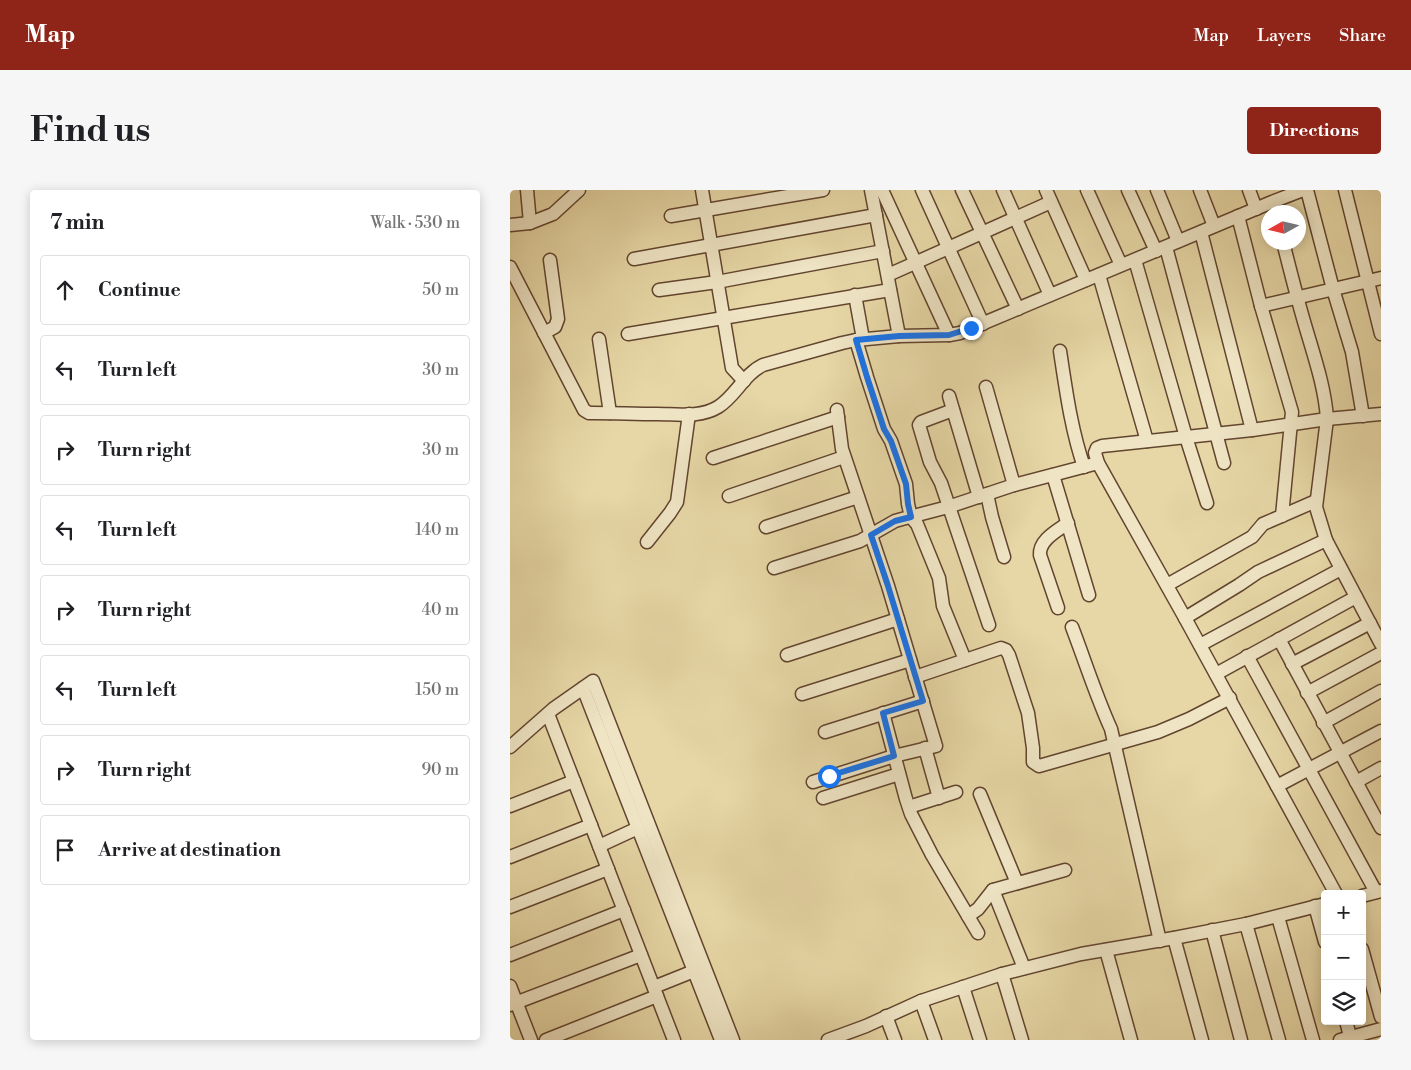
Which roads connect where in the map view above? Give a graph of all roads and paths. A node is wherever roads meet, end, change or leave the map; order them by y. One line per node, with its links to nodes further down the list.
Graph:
1 (526, 190): 30 (street)
2 (561, 190): 21 (street)
3 (579, 190): 21 (street)
4 (702, 190): 25 (street)
5 (823, 190): 25 (street)
6 (872, 190): 26 (street)
7 (882, 190): 44 (street)
8 (922, 190): 37 (street)
9 (962, 190): 34 (street)
10 (1003, 190): 29 (street)
11 (1046, 190): 20 (street)
12 (1087, 190): 45 (street)
13 (1128, 190): 38 (street)
14 (1157, 190): 35 (street)
15 (1200, 190): 32 (street)
16 (1249, 190): 24 (street)
17 (1303, 190): 22 (street)
18 (1307, 190): 53 (street)
19 (1345, 190): 51 (street)
20 (1051, 202): 29 (street); 50 (street)
21 (563, 205): 30 (street)
22 (1277, 205)
23 (1261, 208): 24 (street)
24 (1256, 209): 28 (street)
25 (705, 210): 27 (street); 36 (street)
26 (876, 215): 36 (street); 40 (street)
27 (672, 216)
28 (1238, 216): 32 (street); 59 (street)
29 (1016, 218): 34 (street); 57 (street)
30 (530, 223): 31 (street)
31 (510, 225)
32 (1214, 226): 33 (street)
33 (1202, 232): 35 (street); 81 (street)
34 (982, 233): 37 (street); 60 (street)
35 (1178, 241): 38 (street)
36 (711, 246): 41 (street); 52 (street)
37 (948, 248): 44 (street); 62 (street)
38 (1161, 249): 43 (street); 82 (street)
39 (1285, 250): 58 (street)
40 (883, 251): 47 (street); 52 (street)
41 (634, 259)
42 (550, 260): 63 (street)
43 (1135, 260): 45 (street); 83 (street)
44 (916, 263): 47 (street); 66 (street)
45 (1121, 265): 48 (street)
46 (510, 267): 63 (street)
47 (888, 275): 55 (street)
48 (1099, 275): 50 (street); 84 (street)
49 (1381, 278): 51 (street)
50 (1086, 280): 57 (street)
51 (1368, 280): 53 (street); 65 (street)
52 (717, 282): 54 (street); 61 (street)
53 (1333, 289): 58 (street); 78 (street)
54 (659, 290)
55 (890, 290): 56 (street); 67 (street)
56 (855, 295): 61 (street); 69 (street)
57 (1050, 295): 60 (street)
58 (1297, 298): 59 (street); 79 (street)
59 (1261, 306): 80 (street)
60 (1018, 309): 62 (street)
61 (724, 318): 64 (street); 71 (street)
62 (983, 324): 66 (street)
63 (544, 333): 75 (street)
64 (628, 334)
65 (1381, 334)
66 (949, 335): 67 (street)
67 (899, 336): 69 (street)
68 (599, 339): 75 (street)
69 (860, 340): 71 (street); 99 (street)
70 (1060, 351): 89 (street)
71 (744, 381): 76 (street)
72 (986, 387): 91 (street)
73 (949, 396): 74 (street)
74 (953, 410): 93 (street); 97 (street)
75 (610, 413): 76 (street)
76 (690, 414): 104 (street)
77 (1381, 414): 78 (street)
78 (1363, 416): 79 (street)
79 (1327, 420): 80 (street); 95 (street)
80 (1291, 424): 81 (street); 98 (street)
81 (1252, 430): 82 (street)
82 (1216, 434): 83 (street); 87 (street)
83 (1186, 437): 84 (street); 96 (street)
84 (1146, 441): 88 (street)
85 (844, 457): 86 (street); 92 (street); 94 (street)
86 (713, 458)
87 (1224, 462)
88 (1098, 463): 89 (street); 108 (street)
89 (1084, 467): 90 (street)
90 (1053, 475): 91 (street); 100 (street)
91 (1014, 485): 93 (street)
92 (729, 496)
93 (983, 496): 97 (street); 105 (street)
94 (858, 497): 101 (street); 102 (street)
95 (1316, 501): 98 (street); 103 (street)
96 (1207, 503)
97 (948, 507): 99 (street); 115 (street)
98 (1282, 516): 108 (street)
99 (911, 517): 102 (street); 124 (street)
100 (1068, 523): 109 (street); 111 (street)
101 (766, 527)
102 (871, 535): 106 (street); 113 (street)
103 (1326, 540): 107 (street); 112 (street)
104 (646, 542)
105 (1004, 557)
106 (774, 568)
107 (1341, 569): 110 (street); 119 (street)
108 (1167, 585): 112 (street)
109 (1089, 594)
110 (1356, 597): 114 (street); 117 (street)
111 (1058, 608)
112 (1186, 618): 119 (street)
113 (898, 619): 121 (street); 123 (street)
114 (1370, 623): 118 (street); 125 (street)
115 (989, 624)
116 (1072, 627): 138 (street)
117 (1279, 639): 122 (street); 125 (street)
118 (1381, 644)
119 (1200, 645): 126 (street)
120 (1381, 653): 129 (street)
121 (787, 654)
122 (1247, 656): 126 (street); 144 (street)
123 (910, 660): 127 (street); 130 (street)
124 (965, 660): 127 (street); 138 (street)
125 (1292, 664): 129 (street)
126 (1216, 674): 131 (street)
127 (915, 676): 132 (street)
128 (1381, 691): 135 (street)
129 (1307, 693): 135 (street)
130 (802, 694)
131 (1230, 698): 138 (street); 149 (street)
132 (923, 701): 133 (street); 140 (street)
133 (883, 713): 137 (street); 142 (street)
134 (548, 714): 139 (street); 146 (street); 157 (street)
135 (1324, 723): 141 (street)
136 (1381, 731): 141 (street)
137 (825, 732)
138 (1114, 744): 179 (street)
139 (510, 747)
140 (925, 748): 142 (street); 153 (street)
141 (1340, 753): 144 (street); 148 (street)
142 (894, 756): 145 (street); 147 (street)
143 (1381, 768): 148 (street)
144 (1309, 769): 149 (street); 167 (street)
145 (899, 774): 152 (street); 156 (street)
146 (574, 781): 154 (street); 158 (street)
147 (813, 782)
148 (1356, 782): 155 (street)
149 (1278, 786): 166 (street)
150 (956, 792): 153 (street)
151 (980, 794): 164 (street)
152 (823, 798)
153 (939, 798): 156 (street)
154 (510, 806)
155 (1376, 806): 159 (street)
156 (908, 807): 171 (street)
157 (639, 820): 160 (street); 175 (street)
158 (591, 825): 160 (street); 161 (street)
159 (1381, 828)
160 (599, 846): 162 (street)
161 (510, 857)
162 (608, 869): 169 (street); 170 (street)
163 (1065, 870): 164 (street)
164 (1017, 883): 165 (street)
165 (993, 890): 171 (street); 184 (street)
166 (1334, 890)
167 (1378, 892)
168 (1320, 905): 172 (street); 177 (street)
169 (510, 907)
170 (624, 910): 181 (street); 182 (street)
171 (968, 916): 176 (street)
172 (1278, 916): 173 (street); 212 (street)
173 (1246, 924): 174 (street); 211 (street)
174 (1212, 930): 178 (street); 210 (street)
175 (684, 931): 185 (street); 202 (street)
176 (978, 933)
177 (1324, 935)
178 (1174, 938): 179 (street); 209 (street)
179 (1160, 941): 180 (street)
180 (1106, 950): 184 (street); 208 (street)
181 (510, 955)
182 (641, 955): 189 (street); 191 (street)
183 (1366, 963): 193 (street)
184 (1024, 968): 186 (street)
185 (694, 971): 189 (street); 201 (street)
186 (1002, 974): 188 (street); 207 (street)
187 (510, 986): 191 (street)
188 (963, 987): 190 (street); 206 (street)
189 (656, 992): 199 (street); 200 (street)
190 (921, 1001): 192 (street); 205 (street)
191 (513, 1004): 198 (street)
192 (886, 1016): 196 (street); 204 (street)
193 (1381, 1017)
194 (1346, 1025): 197 (street)
195 (1381, 1029): 197 (street)
196 (856, 1035): 203 (street)
197 (1347, 1039)
198 (532, 1040)
199 (546, 1040)
200 (674, 1040)
201 (721, 1040)
202 (733, 1040)
203 (828, 1040)
204 (895, 1040)
205 (935, 1040)
206 (980, 1040)
207 (1022, 1040)
208 (1131, 1040)
209 (1202, 1040)
210 (1241, 1040)
211 (1279, 1040)
212 (1313, 1040)

